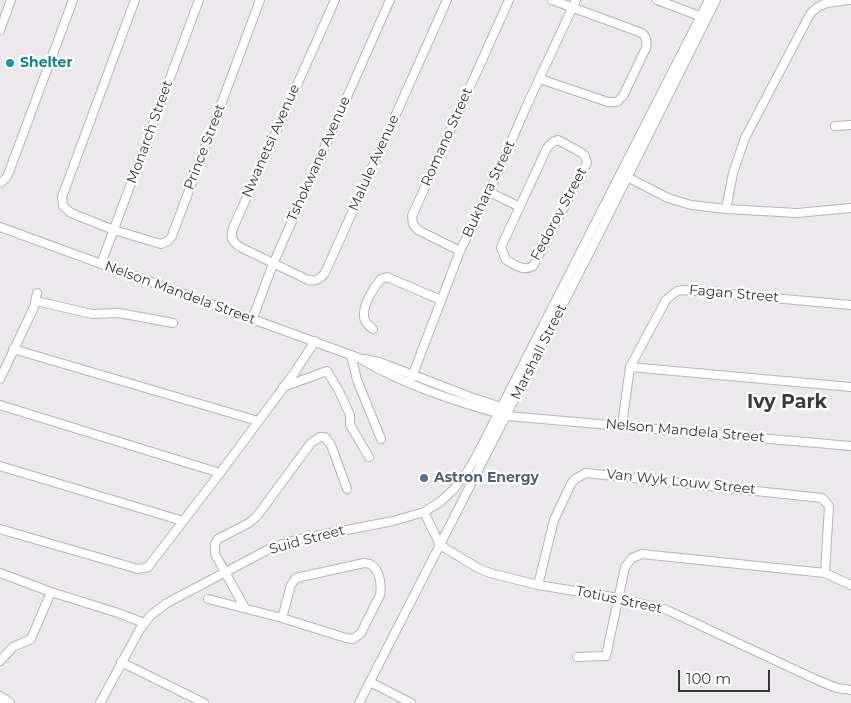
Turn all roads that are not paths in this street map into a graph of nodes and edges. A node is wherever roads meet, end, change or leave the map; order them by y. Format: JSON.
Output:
{"nodes":[{"id":1,"x":11,"y":0,"type":"edge"},
{"id":2,"x":73,"y":0,"type":"edge"},
{"id":3,"x":135,"y":0,"type":"edge"},
{"id":4,"x":199,"y":0,"type":"edge"},
{"id":5,"x":260,"y":0,"type":"edge"},
{"id":6,"x":335,"y":0,"type":"edge"},
{"id":7,"x":390,"y":0,"type":"edge"},
{"id":8,"x":447,"y":0,"type":"edge"},
{"id":9,"x":508,"y":0,"type":"edge"},
{"id":10,"x":552,"y":0,"type":"edge"},
{"id":11,"x":657,"y":0,"type":"edge"},
{"id":12,"x":709,"y":0,"type":"edge"},
{"id":13,"x":716,"y":0,"type":"edge"},
{"id":14,"x":850,"y":0,"type":"edge"},
{"id":15,"x":574,"y":4,"type":"edge"},
{"id":16,"x":704,"y":17,"type":"junction"},
{"id":17,"x":0,"y":30,"type":"edge"},
{"id":18,"x":540,"y":79,"type":"junction"},
{"id":19,"x":835,"y":126,"type":"dead end"},
{"id":20,"x":851,"y":126,"type":"edge"},
{"id":21,"x":624,"y":176,"type":"junction"},
{"id":22,"x":0,"y":183,"type":"edge"},
{"id":23,"x":490,"y":192,"type":"junction"},
{"id":24,"x":520,"y":207,"type":"junction"},
{"id":25,"x":851,"y":208,"type":"edge"},
{"id":26,"x":726,"y":209,"type":"junction"},
{"id":27,"x":0,"y":227,"type":"edge"},
{"id":28,"x":114,"y":230,"type":"junction"},
{"id":29,"x":460,"y":250,"type":"junction"},
{"id":30,"x":101,"y":264,"type":"junction"},
{"id":31,"x":272,"y":264,"type":"junction"},
{"id":32,"x":440,"y":300,"type":"junction"},
{"id":33,"x":851,"y":305,"type":"edge"},
{"id":34,"x":252,"y":320,"type":"junction"},
{"id":35,"x":173,"y":323,"type":"dead end"},
{"id":36,"x":373,"y":329,"type":"dead end"},
{"id":37,"x":315,"y":341,"type":"junction"},
{"id":38,"x":13,"y":349,"type":"junction"},
{"id":39,"x":351,"y":355,"type":"junction"},
{"id":40,"x":630,"y":367,"type":"junction"},
{"id":41,"x":411,"y":378,"type":"junction"},
{"id":42,"x":0,"y":379,"type":"edge"},
{"id":43,"x":283,"y":387,"type":"junction"},
{"id":44,"x":851,"y":387,"type":"edge"},
{"id":45,"x":0,"y":405,"type":"edge"},
{"id":46,"x":499,"y":410,"type":"junction"},
{"id":47,"x":508,"y":413,"type":"junction"},
{"id":48,"x":258,"y":421,"type":"junction"},
{"id":49,"x":622,"y":425,"type":"junction"},
{"id":50,"x":381,"y":439,"type":"dead end"},
{"id":51,"x":851,"y":446,"type":"edge"},
{"id":52,"x":369,"y":457,"type":"dead end"},
{"id":53,"x":0,"y":466,"type":"edge"},
{"id":54,"x":220,"y":473,"type":"junction"},
{"id":55,"x":347,"y":489,"type":"dead end"},
{"id":56,"x":424,"y":512,"type":"junction"},
{"id":57,"x":183,"y":521,"type":"junction"},
{"id":58,"x":0,"y":529,"type":"edge"},
{"id":59,"x":440,"y":544,"type":"junction"},
{"id":60,"x":224,"y":572,"type":"junction"},
{"id":61,"x":825,"y":574,"type":"junction"},
{"id":62,"x":1,"y":576,"type":"edge"},
{"id":63,"x":538,"y":585,"type":"junction"},
{"id":64,"x":851,"y":585,"type":"edge"},
{"id":65,"x":51,"y":592,"type":"junction"},
{"id":66,"x":618,"y":598,"type":"junction"},
{"id":67,"x":208,"y":599,"type":"dead end"},
{"id":68,"x":245,"y":608,"type":"junction"},
{"id":69,"x":282,"y":618,"type":"junction"},
{"id":70,"x":144,"y":622,"type":"junction"},
{"id":71,"x":577,"y":657,"type":"dead end"},
{"id":72,"x":0,"y":661,"type":"edge"},
{"id":73,"x":121,"y":662,"type":"junction"},
{"id":74,"x":370,"y":682,"type":"junction"},
{"id":75,"x":851,"y":690,"type":"edge"},
{"id":76,"x":0,"y":697,"type":"edge"},
{"id":77,"x":9,"y":703,"type":"edge"},
{"id":78,"x":100,"y":703,"type":"edge"},
{"id":79,"x":204,"y":703,"type":"edge"},
{"id":80,"x":359,"y":703,"type":"edge"},
{"id":81,"x":411,"y":703,"type":"edge"}],
"edges":[{"from":1,"to":17,"type":"street"},
{"from":2,"to":22,"type":"street"},
{"from":3,"to":28,"type":"street"},
{"from":4,"to":28,"type":"street","name":"Monarch Street"},
{"from":5,"to":28,"type":"street","name":"Prince Street"},
{"from":6,"to":31,"type":"street","name":"Nwanetsi Avenue"},
{"from":7,"to":31,"type":"street","name":"Tshokwane Avenue"},
{"from":8,"to":31,"type":"street","name":"Malule Avenue"},
{"from":9,"to":29,"type":"street","name":"Romano Street"},
{"from":10,"to":15,"type":"street"},
{"from":11,"to":16,"type":"street"},
{"from":12,"to":16,"type":"street","name":"Marshall Street"},
{"from":13,"to":16,"type":"street","name":"Marshall Street"},
{"from":14,"to":26,"type":"street"},
{"from":15,"to":18,"type":"street","name":"Bukhara Street"},
{"from":15,"to":18,"type":"street"},
{"from":16,"to":21,"type":"street","name":"Marshall Street"},
{"from":18,"to":23,"type":"street","name":"Bukhara Street"},
{"from":19,"to":20,"type":"street"},
{"from":21,"to":26,"type":"street"},
{"from":21,"to":46,"type":"street","name":"Marshall Street"},
{"from":21,"to":47,"type":"street","name":"Marshall Street"},
{"from":23,"to":24,"type":"street"},
{"from":23,"to":29,"type":"street","name":"Bukhara Street"},
{"from":24,"to":24,"type":"street","name":"Fedorov Street"},
{"from":25,"to":26,"type":"street"},
{"from":27,"to":30,"type":"street","name":"Nelson Mandela Street"},
{"from":28,"to":30,"type":"street","name":"Monarch Street"},
{"from":29,"to":32,"type":"street","name":"Bukhara Street"},
{"from":30,"to":34,"type":"street","name":"Nelson Mandela Street"},
{"from":31,"to":34,"type":"street","name":"Tshokwane Avenue"},
{"from":32,"to":36,"type":"street"},
{"from":32,"to":41,"type":"street","name":"Bukhara Street"},
{"from":33,"to":40,"type":"street","name":"Fagan Street"},
{"from":34,"to":37,"type":"street","name":"Nelson Mandela Street"},
{"from":35,"to":38,"type":"street"},
{"from":37,"to":39,"type":"street","name":"Nelson Mandela Street"},
{"from":37,"to":43,"type":"street"},
{"from":38,"to":42,"type":"street"},
{"from":38,"to":48,"type":"street"},
{"from":39,"to":41,"type":"street","name":"Nelson Mandela Street"},
{"from":39,"to":50,"type":"street"},
{"from":40,"to":44,"type":"street"},
{"from":40,"to":49,"type":"street","name":"Fagan Street"},
{"from":41,"to":46,"type":"street","name":"Nelson Mandela Street"},
{"from":43,"to":48,"type":"street"},
{"from":43,"to":52,"type":"street"},
{"from":45,"to":54,"type":"street"},
{"from":46,"to":47,"type":"street","name":"Nelson Mandela Street"},
{"from":46,"to":56,"type":"street","name":"Suid Street"},
{"from":47,"to":49,"type":"street","name":"Nelson Mandela Street"},
{"from":47,"to":59,"type":"street","name":"Marshall Street"},
{"from":48,"to":54,"type":"street"},
{"from":49,"to":51,"type":"street","name":"Nelson Mandela Street"},
{"from":53,"to":57,"type":"street"},
{"from":54,"to":57,"type":"street"},
{"from":55,"to":60,"type":"street"},
{"from":56,"to":59,"type":"street"},
{"from":56,"to":60,"type":"street","name":"Suid Street"},
{"from":57,"to":58,"type":"street"},
{"from":59,"to":63,"type":"street","name":"Totius Street"},
{"from":59,"to":74,"type":"street","name":"Marshall Street"},
{"from":60,"to":68,"type":"street"},
{"from":60,"to":70,"type":"street","name":"Suid Street"},
{"from":61,"to":63,"type":"street","name":"Van Wyk Louw Street"},
{"from":61,"to":64,"type":"street"},
{"from":61,"to":66,"type":"street"},
{"from":62,"to":65,"type":"street"},
{"from":63,"to":66,"type":"street","name":"Totius Street"},
{"from":65,"to":70,"type":"street"},
{"from":65,"to":72,"type":"street"},
{"from":66,"to":71,"type":"street"},
{"from":66,"to":75,"type":"street","name":"Totius Street"},
{"from":67,"to":68,"type":"street"},
{"from":68,"to":69,"type":"street"},
{"from":69,"to":69,"type":"street"},
{"from":70,"to":73,"type":"street","name":"Suid Street"},
{"from":73,"to":78,"type":"street","name":"Suid Street"},
{"from":73,"to":79,"type":"street"},
{"from":74,"to":80,"type":"street","name":"Marshall Street"},
{"from":74,"to":81,"type":"street"},
{"from":76,"to":77,"type":"main road"}]}
